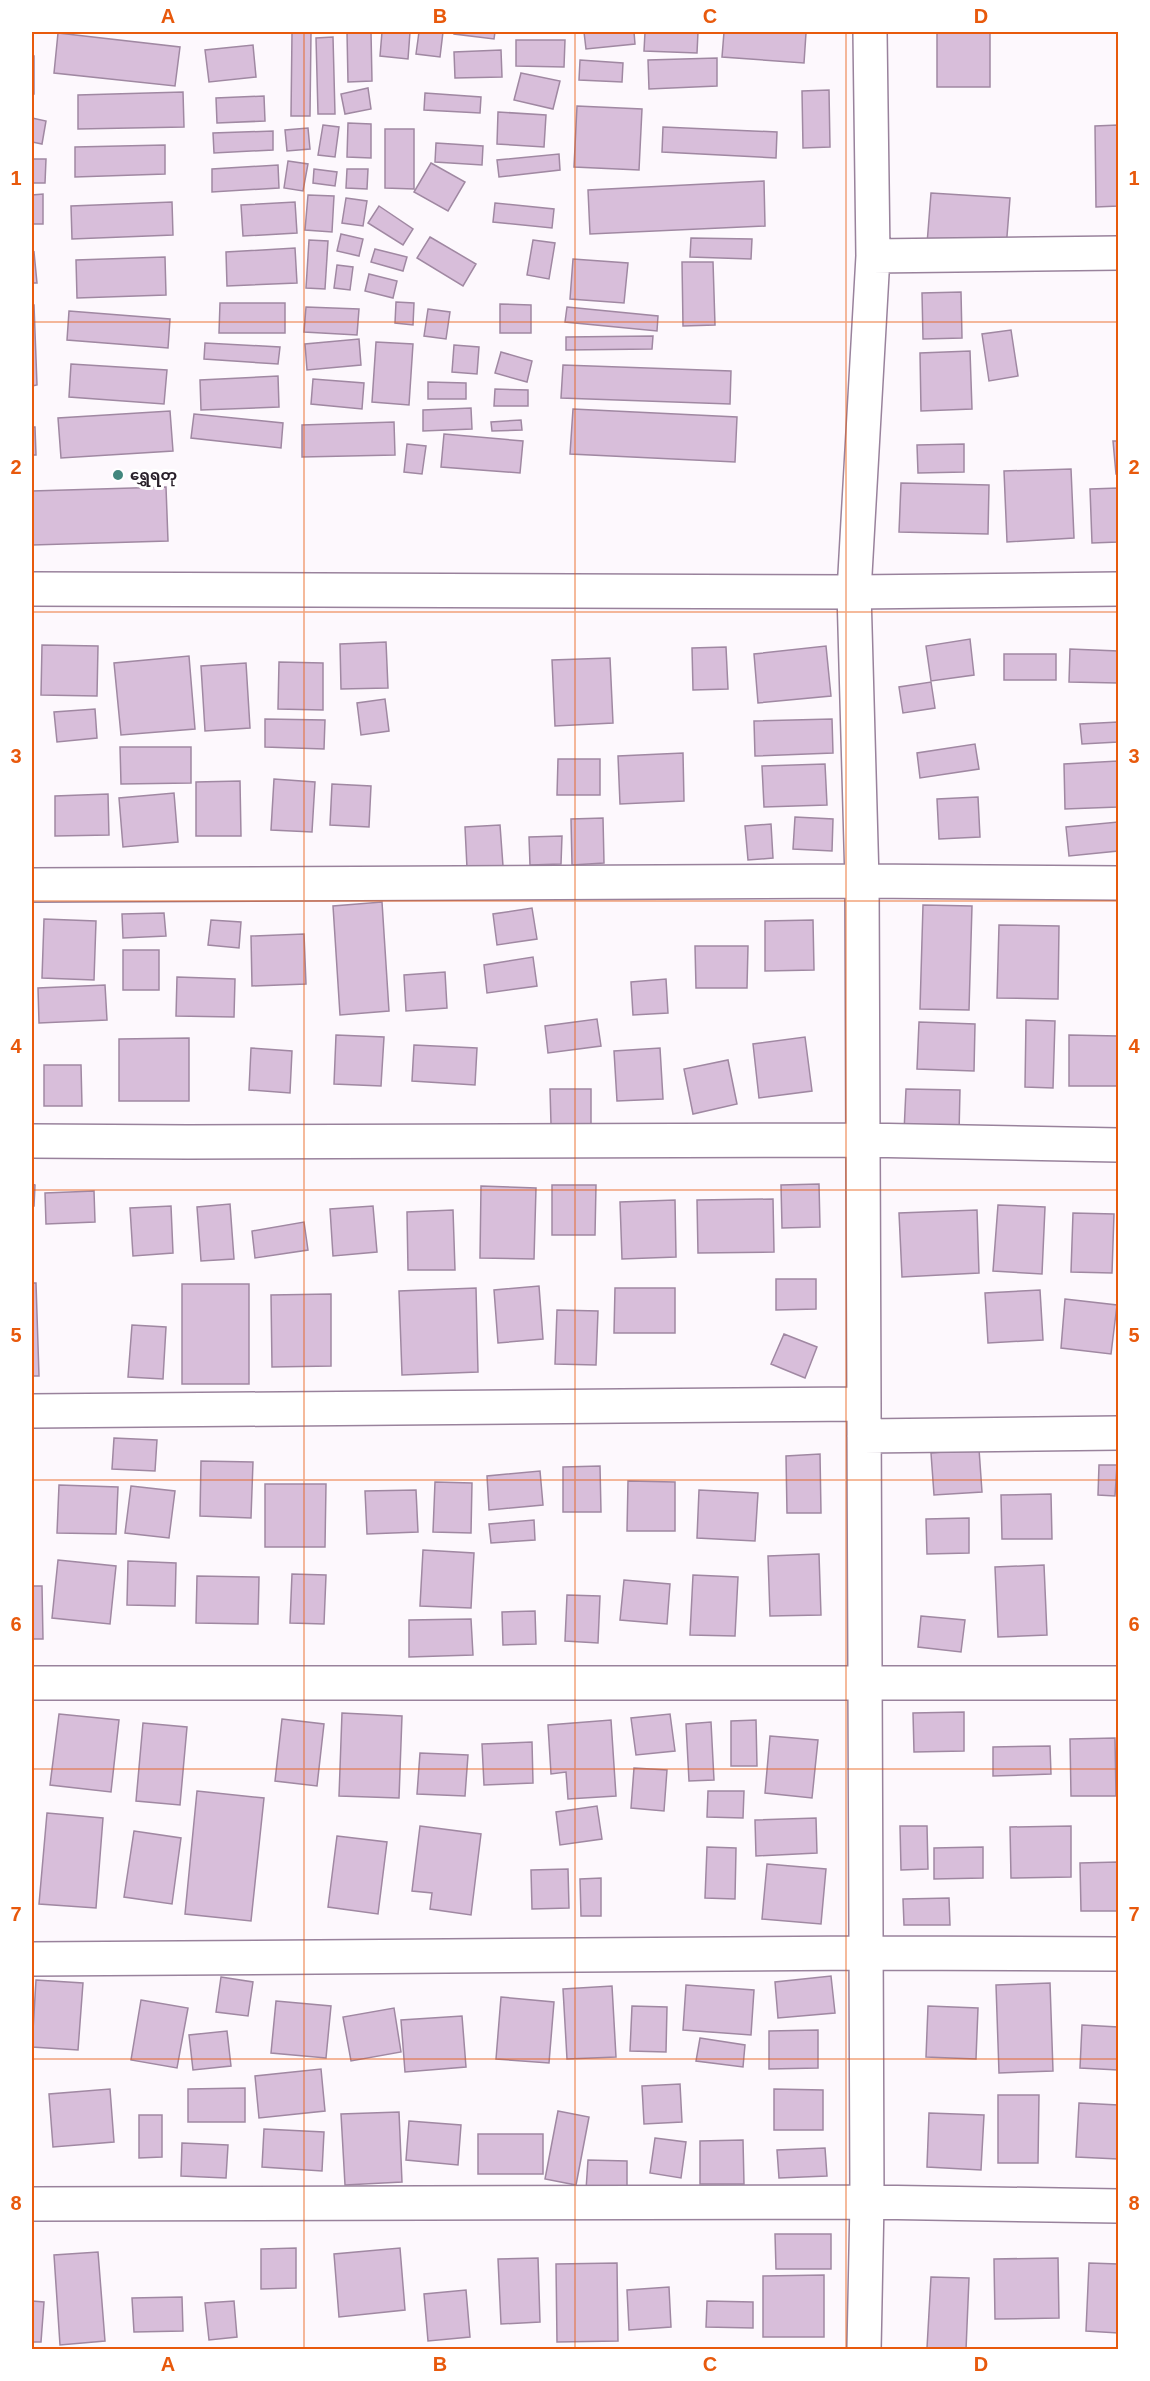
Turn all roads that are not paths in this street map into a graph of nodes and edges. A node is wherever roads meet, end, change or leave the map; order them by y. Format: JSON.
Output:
{"nodes":[{"id":1,"x":870,"y":32,"type":"edge"},
{"id":2,"x":1119,"y":253,"type":"edge"},
{"id":3,"x":873,"y":256,"type":"junction"},
{"id":4,"x":32,"y":589,"type":"edge"},
{"id":5,"x":1119,"y":589,"type":"edge"},
{"id":6,"x":854,"y":592,"type":"junction"},
{"id":7,"x":862,"y":881,"type":"junction"},
{"id":8,"x":1119,"y":882,"type":"edge"},
{"id":9,"x":32,"y":885,"type":"edge"},
{"id":10,"x":862,"y":1140,"type":"junction"},
{"id":11,"x":32,"y":1141,"type":"edge"},
{"id":12,"x":1119,"y":1145,"type":"edge"},
{"id":13,"x":863,"y":1404,"type":"junction"},
{"id":14,"x":32,"y":1411,"type":"edge"},
{"id":15,"x":1119,"y":1433,"type":"edge"},
{"id":16,"x":864,"y":1436,"type":"junction"},
{"id":17,"x":865,"y":1682,"type":"junction"},
{"id":18,"x":32,"y":1683,"type":"edge"},
{"id":19,"x":1119,"y":1683,"type":"edge"},
{"id":20,"x":866,"y":1953,"type":"junction"},
{"id":21,"x":1119,"y":1954,"type":"edge"},
{"id":22,"x":32,"y":1959,"type":"edge"},
{"id":23,"x":867,"y":2202,"type":"junction"},
{"id":24,"x":32,"y":2204,"type":"edge"},
{"id":25,"x":1119,"y":2206,"type":"edge"},
{"id":26,"x":864,"y":2349,"type":"edge"}],
"edges":[{"from":1,"to":3,"type":"street"},
{"from":2,"to":3,"type":"street"},
{"from":3,"to":6,"type":"street"},
{"from":4,"to":6,"type":"street"},
{"from":5,"to":6,"type":"street"},
{"from":6,"to":7,"type":"street"},
{"from":7,"to":8,"type":"street"},
{"from":7,"to":9,"type":"street"},
{"from":7,"to":10,"type":"street"},
{"from":10,"to":11,"type":"street"},
{"from":10,"to":12,"type":"street"},
{"from":10,"to":13,"type":"street"},
{"from":13,"to":14,"type":"street"},
{"from":13,"to":16,"type":"street"},
{"from":15,"to":16,"type":"street"},
{"from":16,"to":17,"type":"street"},
{"from":17,"to":18,"type":"street"},
{"from":17,"to":19,"type":"street"},
{"from":17,"to":20,"type":"street"},
{"from":20,"to":21,"type":"street"},
{"from":20,"to":22,"type":"street"},
{"from":20,"to":23,"type":"street"},
{"from":23,"to":24,"type":"street"},
{"from":23,"to":25,"type":"street"},
{"from":23,"to":26,"type":"street"}]}
